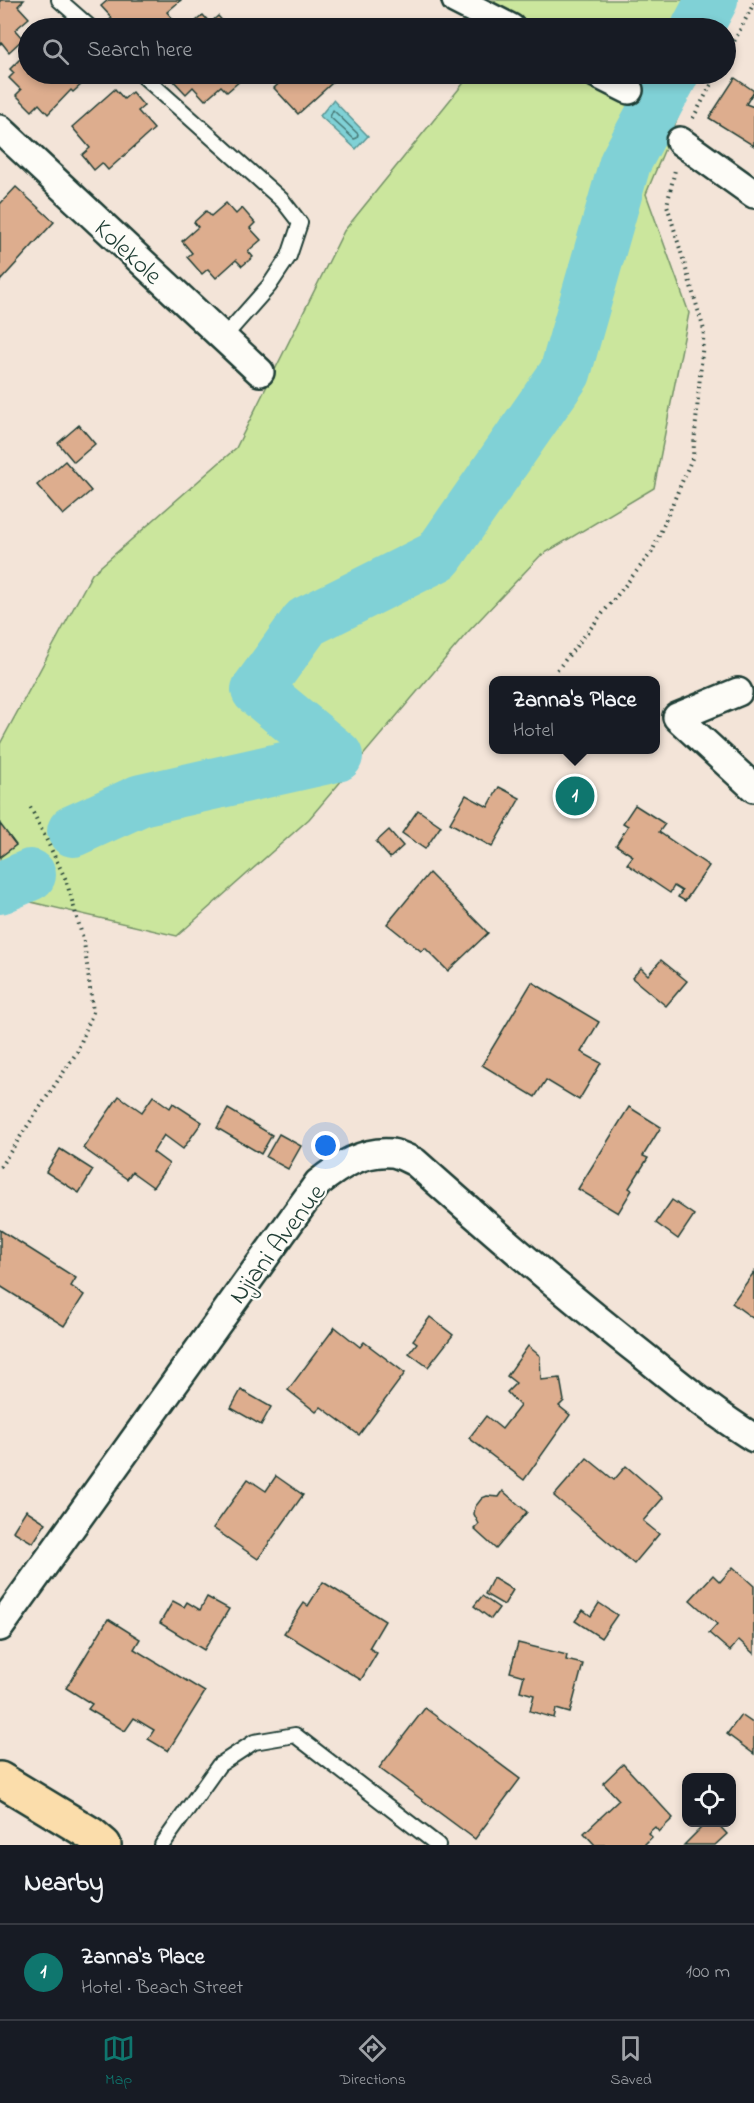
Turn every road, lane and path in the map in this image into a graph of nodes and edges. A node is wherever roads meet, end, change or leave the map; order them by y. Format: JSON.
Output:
{"nodes":[{"id":1,"x":59,"y":0,"type":"edge"},
{"id":2,"x":456,"y":0,"type":"edge"},
{"id":3,"x":754,"y":3,"type":"edge"},
{"id":4,"x":80,"y":18,"type":"edge"},
{"id":5,"x":491,"y":18,"type":"edge"},
{"id":6,"x":736,"y":38,"type":"edge"},
{"id":7,"x":152,"y":84,"type":"edge"},
{"id":8,"x":617,"y":84,"type":"edge"},
{"id":9,"x":711,"y":84,"type":"edge"},
{"id":10,"x":629,"y":90,"type":"dead end"},
{"id":11,"x":0,"y":129,"type":"edge"},
{"id":12,"x":680,"y":141,"type":"junction"},
{"id":13,"x":754,"y":194,"type":"edge"},
{"id":14,"x":223,"y":339,"type":"junction"},
{"id":15,"x":260,"y":372,"type":"dead end"},
{"id":16,"x":557,"y":670,"type":"dead end"},
{"id":17,"x":738,"y":692,"type":"dead end"},
{"id":18,"x":754,"y":788,"type":"edge"},
{"id":19,"x":30,"y":806,"type":"dead end"},
{"id":20,"x":0,"y":1167,"type":"edge"},
{"id":21,"x":754,"y":1438,"type":"edge"},
{"id":22,"x":0,"y":1627,"type":"edge"},
{"id":23,"x":0,"y":1779,"type":"edge"},
{"id":24,"x":104,"y":1845,"type":"edge"},
{"id":25,"x":162,"y":1845,"type":"edge"},
{"id":26,"x":438,"y":1845,"type":"edge"}],
"edges":[{"from":1,"to":4,"type":"lane"},
{"from":2,"to":5,"type":"street"},
{"from":3,"to":6,"type":"path"},
{"from":7,"to":14,"type":"lane"},
{"from":8,"to":10,"type":"street"},
{"from":9,"to":12,"type":"path"},
{"from":11,"to":14,"type":"street","name":"Kolekole"},
{"from":12,"to":13,"type":"street"},
{"from":12,"to":16,"type":"path"},
{"from":14,"to":15,"type":"street","name":"Kolekole"},
{"from":17,"to":18,"type":"street"},
{"from":19,"to":20,"type":"path"},
{"from":21,"to":22,"type":"street","name":"Njiani Avenue"},
{"from":23,"to":24,"type":"main road"},
{"from":25,"to":26,"type":"lane"}]}
